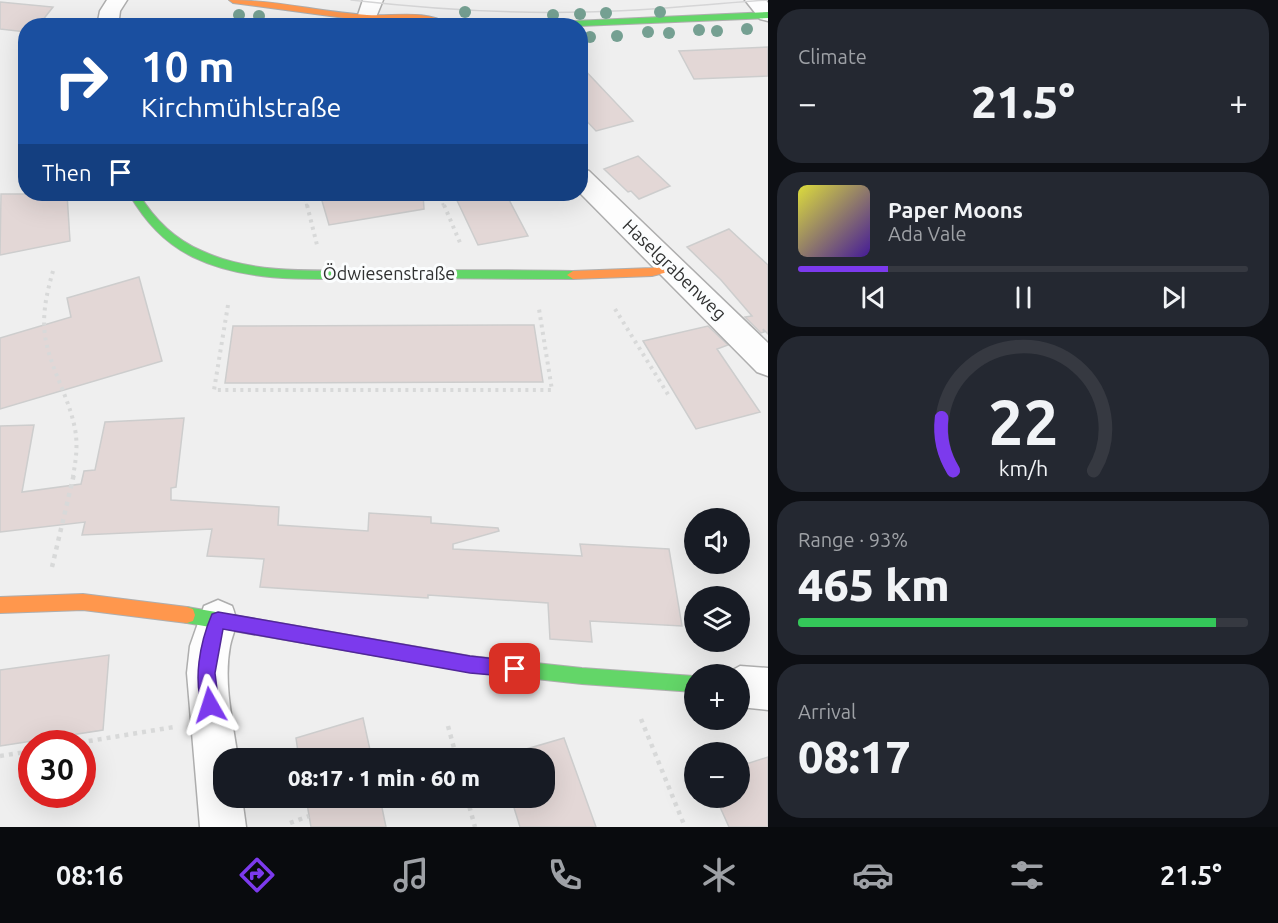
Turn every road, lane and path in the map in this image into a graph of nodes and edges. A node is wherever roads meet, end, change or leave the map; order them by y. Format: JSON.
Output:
{"nodes":[{"id":1,"x":117,"y":0,"type":"edge"},
{"id":2,"x":233,"y":0,"type":"edge"},
{"id":3,"x":755,"y":0,"type":"edge"},
{"id":4,"x":370,"y":9,"type":"edge"},
{"id":5,"x":768,"y":15,"type":"edge"},
{"id":6,"x":109,"y":18,"type":"edge"},
{"id":7,"x":424,"y":18,"type":"edge"},
{"id":8,"x":588,"y":23,"type":"edge"},
{"id":9,"x":588,"y":185,"type":"edge"},
{"id":10,"x":138,"y":201,"type":"edge"},
{"id":11,"x":306,"y":201,"type":"edge"},
{"id":12,"x":442,"y":201,"type":"edge"},
{"id":13,"x":317,"y":246,"type":"dead end"},
{"id":14,"x":461,"y":246,"type":"dead end"},
{"id":15,"x":672,"y":267,"type":"junction"},
{"id":16,"x":53,"y":271,"type":"dead end"},
{"id":17,"x":228,"y":305,"type":"dead end"},
{"id":18,"x":539,"y":309,"type":"dead end"},
{"id":19,"x":615,"y":309,"type":"dead end"},
{"id":20,"x":768,"y":363,"type":"edge"},
{"id":21,"x":669,"y":396,"type":"dead end"},
{"id":22,"x":50,"y":577,"type":"dead end"},
{"id":23,"x":0,"y":606,"type":"edge"},
{"id":24,"x":218,"y":620,"type":"junction"},
{"id":25,"x":684,"y":683,"type":"edge"},
{"id":26,"x":750,"y":688,"type":"edge"},
{"id":27,"x":768,"y":689,"type":"edge"},
{"id":28,"x":637,"y":710,"type":"dead end"},
{"id":29,"x":448,"y":726,"type":"dead end"},
{"id":30,"x":148,"y":731,"type":"dead end"},
{"id":31,"x":96,"y":740,"type":"edge"},
{"id":32,"x":454,"y":748,"type":"edge"},
{"id":33,"x":18,"y":753,"type":"edge"},
{"id":34,"x":0,"y":756,"type":"edge"},
{"id":35,"x":470,"y":808,"type":"edge"},
{"id":36,"x":309,"y":816,"type":"dead end"},
{"id":37,"x":290,"y":823,"type":"dead end"},
{"id":38,"x":223,"y":827,"type":"edge"},
{"id":39,"x":475,"y":827,"type":"edge"},
{"id":40,"x":684,"y":827,"type":"edge"}],
"edges":[{"from":1,"to":6,"type":"street"},
{"from":2,"to":4,"type":"street"},
{"from":3,"to":5,"type":"street"},
{"from":4,"to":7,"type":"street"},
{"from":5,"to":8,"type":"street"},
{"from":9,"to":15,"type":"street","name":"Haselgrabenweg"},
{"from":10,"to":15,"type":"street","name":"Ödwiesenstraße"},
{"from":11,"to":13,"type":"path"},
{"from":12,"to":14,"type":"path"},
{"from":15,"to":20,"type":"street","name":"Haselgrabenweg"},
{"from":16,"to":22,"type":"path"},
{"from":17,"to":18,"type":"path"},
{"from":19,"to":21,"type":"path"},
{"from":23,"to":24,"type":"street"},
{"from":24,"to":25,"type":"street"},
{"from":24,"to":38,"type":"street"},
{"from":26,"to":27,"type":"street"},
{"from":28,"to":40,"type":"path"},
{"from":29,"to":32,"type":"path"},
{"from":30,"to":31,"type":"path"},
{"from":33,"to":34,"type":"path"},
{"from":35,"to":39,"type":"path"},
{"from":36,"to":37,"type":"path"}]}
